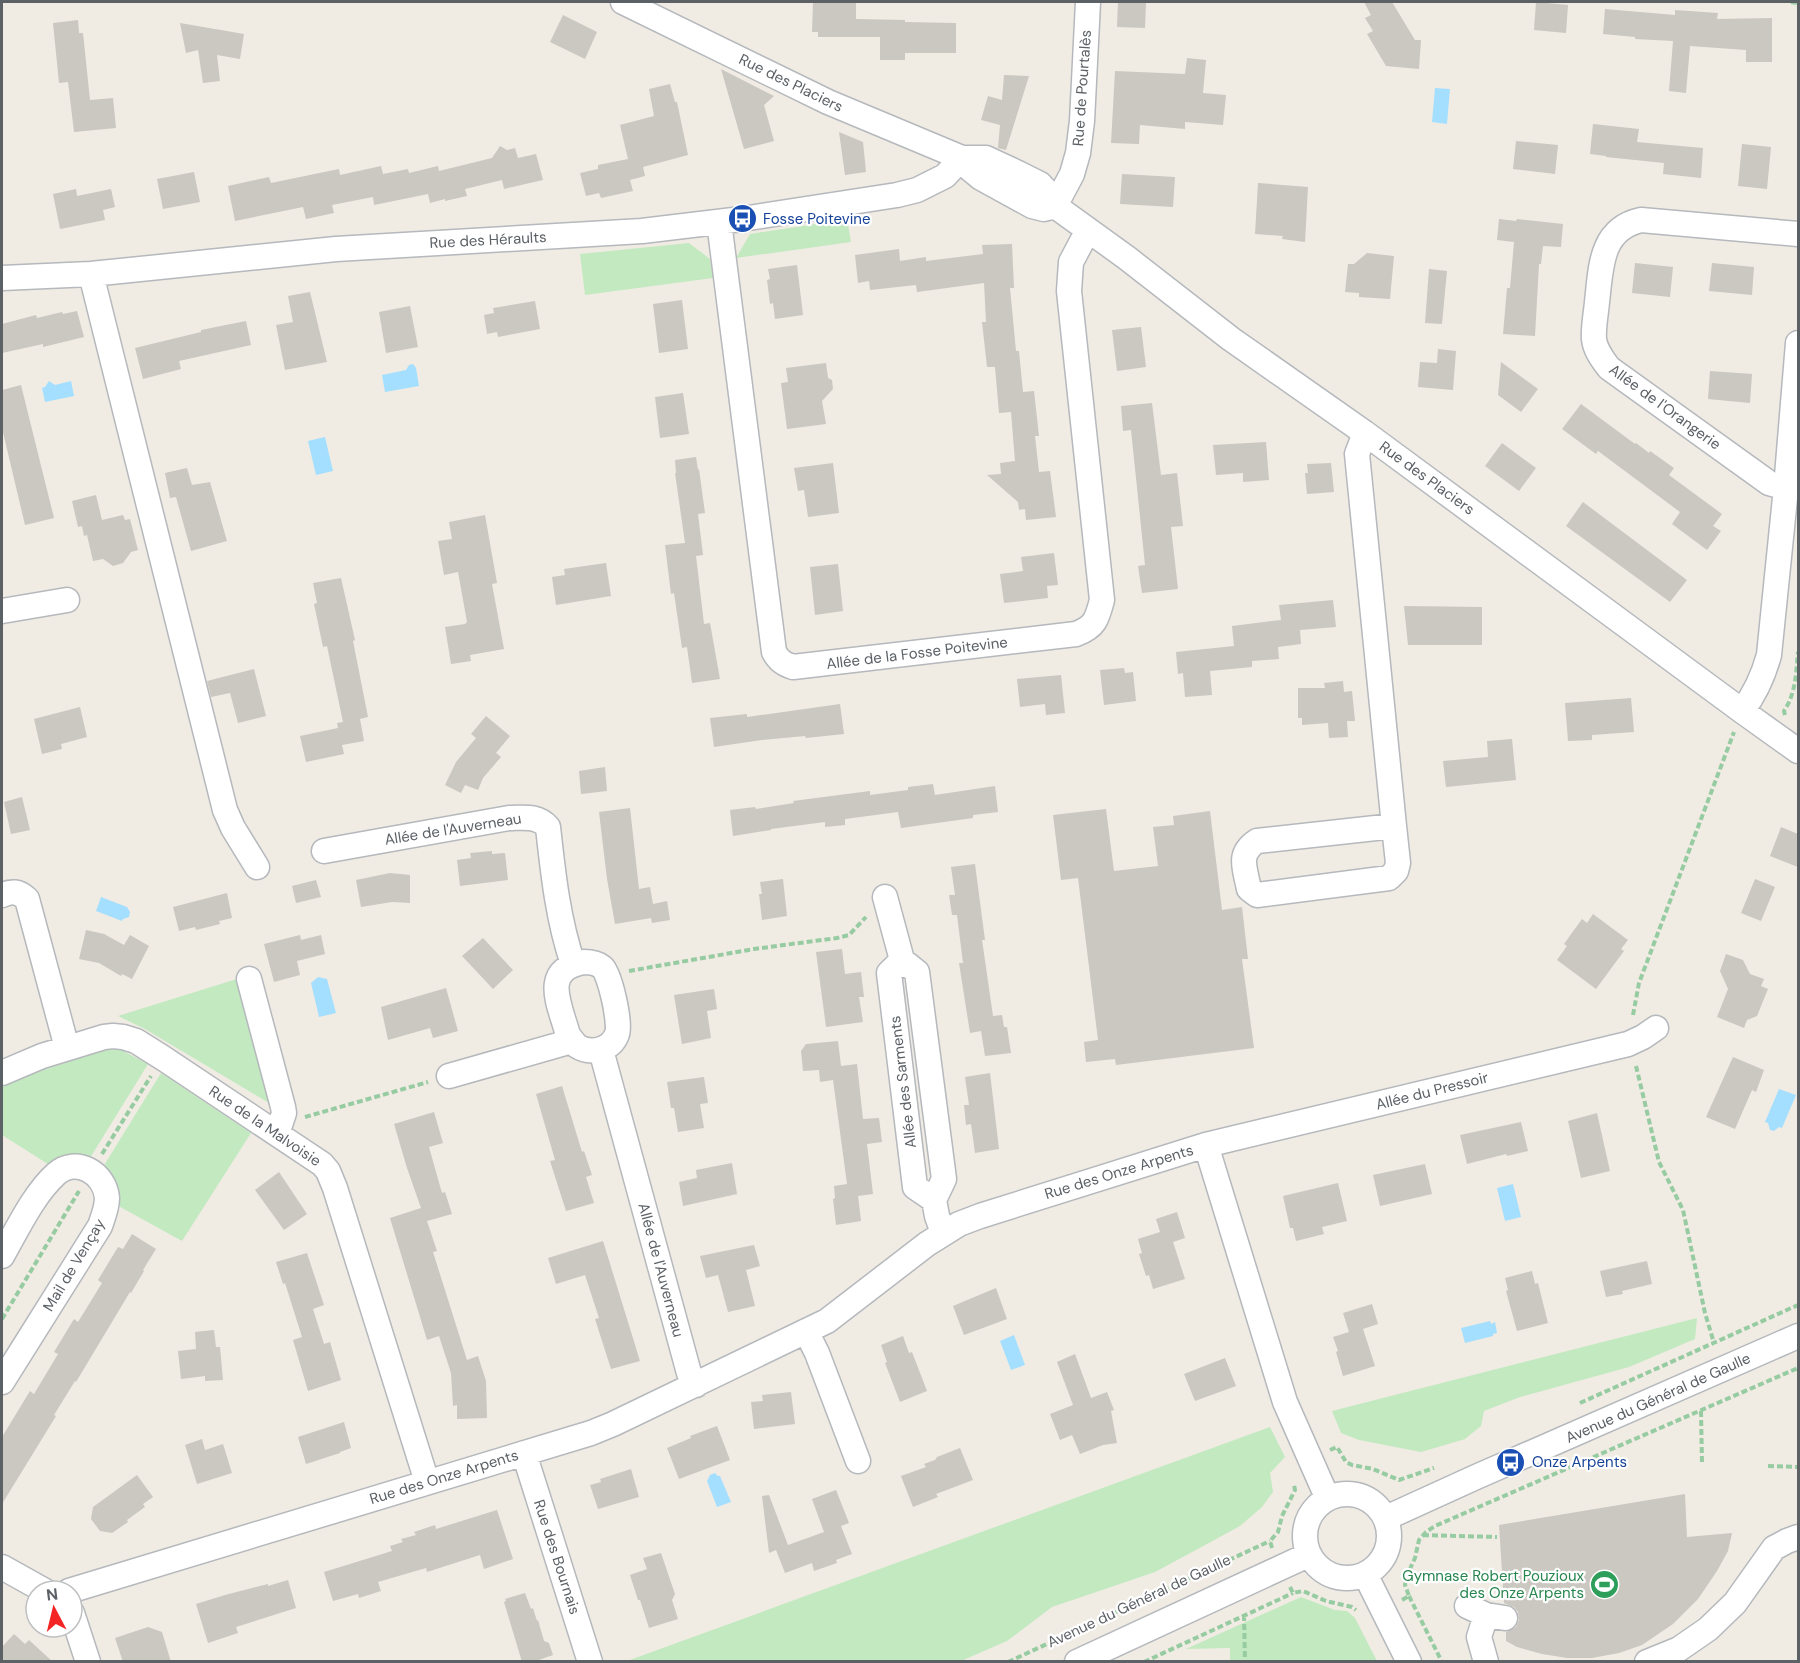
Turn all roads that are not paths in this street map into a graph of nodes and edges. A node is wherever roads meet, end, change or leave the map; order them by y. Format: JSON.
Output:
{"nodes":[{"id":1,"x":623,"y":2,"type":"edge"},
{"id":2,"x":1088,"y":2,"type":"edge"},
{"id":3,"x":962,"y":158,"type":"junction"},
{"id":4,"x":1056,"y":206,"type":"junction"},
{"id":5,"x":719,"y":222,"type":"junction"},
{"id":6,"x":1088,"y":230,"type":"junction"},
{"id":7,"x":1798,"y":234,"type":"edge"},
{"id":8,"x":91,"y":274,"type":"junction"},
{"id":9,"x":2,"y":278,"type":"edge"},
{"id":10,"x":1798,"y":343,"type":"edge"},
{"id":11,"x":1365,"y":433,"type":"junction"},
{"id":12,"x":1786,"y":488,"type":"junction"},
{"id":13,"x":67,"y":600,"type":"dead end"},
{"id":14,"x":2,"y":611,"type":"edge"},
{"id":15,"x":1742,"y":711,"type":"junction"},
{"id":16,"x":1792,"y":746,"type":"edge"},
{"id":17,"x":1394,"y":826,"type":"junction"},
{"id":18,"x":324,"y":850,"type":"dead end"},
{"id":19,"x":257,"y":867,"type":"dead end"},
{"id":20,"x":2,"y":895,"type":"edge"},
{"id":21,"x":885,"y":897,"type":"road end"},
{"id":22,"x":573,"y":964,"type":"junction"},
{"id":23,"x":249,"y":979,"type":"dead end"},
{"id":24,"x":1656,"y":1028,"type":"dead end"},
{"id":25,"x":572,"y":1041,"type":"junction"},
{"id":26,"x":67,"y":1048,"type":"junction"},
{"id":27,"x":601,"y":1050,"type":"junction"},
{"id":28,"x":2,"y":1072,"type":"edge"},
{"id":29,"x":449,"y":1076,"type":"road end"},
{"id":30,"x":277,"y":1134,"type":"junction"},
{"id":31,"x":1206,"y":1145,"type":"junction"},
{"id":32,"x":943,"y":1233,"type":"junction"},
{"id":33,"x":2,"y":1257,"type":"edge"},
{"id":34,"x":806,"y":1331,"type":"junction"},
{"id":35,"x":1798,"y":1336,"type":"edge"},
{"id":36,"x":2,"y":1382,"type":"edge"},
{"id":37,"x":696,"y":1385,"type":"junction"},
{"id":38,"x":524,"y":1453,"type":"junction"},
{"id":39,"x":858,"y":1461,"type":"dead end"},
{"id":40,"x":427,"y":1482,"type":"junction"},
{"id":41,"x":1328,"y":1497,"type":"junction"},
{"id":42,"x":1386,"y":1518,"type":"junction"},
{"id":43,"x":1798,"y":1537,"type":"edge"},
{"id":44,"x":1308,"y":1555,"type":"junction"},
{"id":45,"x":2,"y":1567,"type":"edge"},
{"id":46,"x":1365,"y":1574,"type":"junction"},
{"id":47,"x":24,"y":1579,"type":"edge"},
{"id":48,"x":84,"y":1586,"type":"edge"},
{"id":49,"x":1486,"y":1613,"type":"dead end"},
{"id":50,"x":80,"y":1639,"type":"edge"},
{"id":51,"x":88,"y":1662,"type":"edge"},
{"id":52,"x":590,"y":1662,"type":"edge"},
{"id":53,"x":1077,"y":1662,"type":"edge"},
{"id":54,"x":1409,"y":1662,"type":"edge"},
{"id":55,"x":1486,"y":1662,"type":"edge"},
{"id":56,"x":1647,"y":1662,"type":"edge"}],
"edges":[{"from":1,"to":3,"type":"street","name":"Rue des Placiers"},
{"from":2,"to":4,"type":"street","name":"Rue de Pourtalès"},
{"from":3,"to":4,"type":"street","name":"Rue des Placiers"},
{"from":3,"to":5,"type":"street","name":"Rue des Héraults"},
{"from":4,"to":6,"type":"street","name":"Rue des Placiers"},
{"from":5,"to":6,"type":"street","name":"Allée de la Fosse Poitevine"},
{"from":5,"to":8,"type":"street","name":"Rue des Héraults"},
{"from":6,"to":11,"type":"street","name":"Rue des Placiers"},
{"from":7,"to":12,"type":"street","name":"Allée de l'Orangerie"},
{"from":8,"to":9,"type":"street","name":"Rue des Héraults"},
{"from":8,"to":19,"type":"street"},
{"from":10,"to":12,"type":"street"},
{"from":11,"to":15,"type":"street","name":"Rue des Placiers"},
{"from":11,"to":17,"type":"street"},
{"from":12,"to":15,"type":"street"},
{"from":13,"to":14,"type":"street"},
{"from":15,"to":16,"type":"street","name":"Rue des Placiers"},
{"from":17,"to":17,"type":"street"},
{"from":18,"to":22,"type":"street","name":"Allée de l'Auverneau"},
{"from":20,"to":26,"type":"street"},
{"from":21,"to":32,"type":"street","name":"Allée des Sarments"},
{"from":22,"to":25,"type":"street"},
{"from":22,"to":27,"type":"street"},
{"from":23,"to":30,"type":"street"},
{"from":24,"to":31,"type":"street","name":"Allée du Pressoir"},
{"from":25,"to":27,"type":"street"},
{"from":25,"to":29,"type":"street"},
{"from":26,"to":28,"type":"street","name":"Rue de la Malvoisie"},
{"from":26,"to":30,"type":"street","name":"Rue de la Malvoisie"},
{"from":27,"to":37,"type":"street","name":"Allée de l'Auverneau"},
{"from":30,"to":40,"type":"street","name":"Rue de la Malvoisie"},
{"from":31,"to":32,"type":"street","name":"Rue des Onze Arpents"},
{"from":31,"to":41,"type":"street","name":"Rue des Onze Arpents"},
{"from":32,"to":34,"type":"street","name":"Rue des Onze Arpents"},
{"from":33,"to":36,"type":"street","name":"Mail de Vençay"},
{"from":34,"to":37,"type":"street","name":"Rue des Onze Arpents"},
{"from":34,"to":39,"type":"street"},
{"from":35,"to":42,"type":"street","name":"Avenue du Général de Gaulle"},
{"from":37,"to":38,"type":"street","name":"Rue des Onze Arpents"},
{"from":38,"to":40,"type":"street","name":"Rue des Onze Arpents"},
{"from":38,"to":52,"type":"street","name":"Rue des Bournais"},
{"from":40,"to":48,"type":"street","name":"Rue des Onze Arpents"},
{"from":41,"to":42,"type":"street"},
{"from":41,"to":44,"type":"street"},
{"from":42,"to":46,"type":"street"},
{"from":43,"to":56,"type":"street"},
{"from":44,"to":46,"type":"street"},
{"from":44,"to":53,"type":"street","name":"Avenue du Général de Gaulle"},
{"from":45,"to":47,"type":"street"},
{"from":46,"to":54,"type":"street"},
{"from":49,"to":55,"type":"street"},
{"from":50,"to":51,"type":"street"}]}
